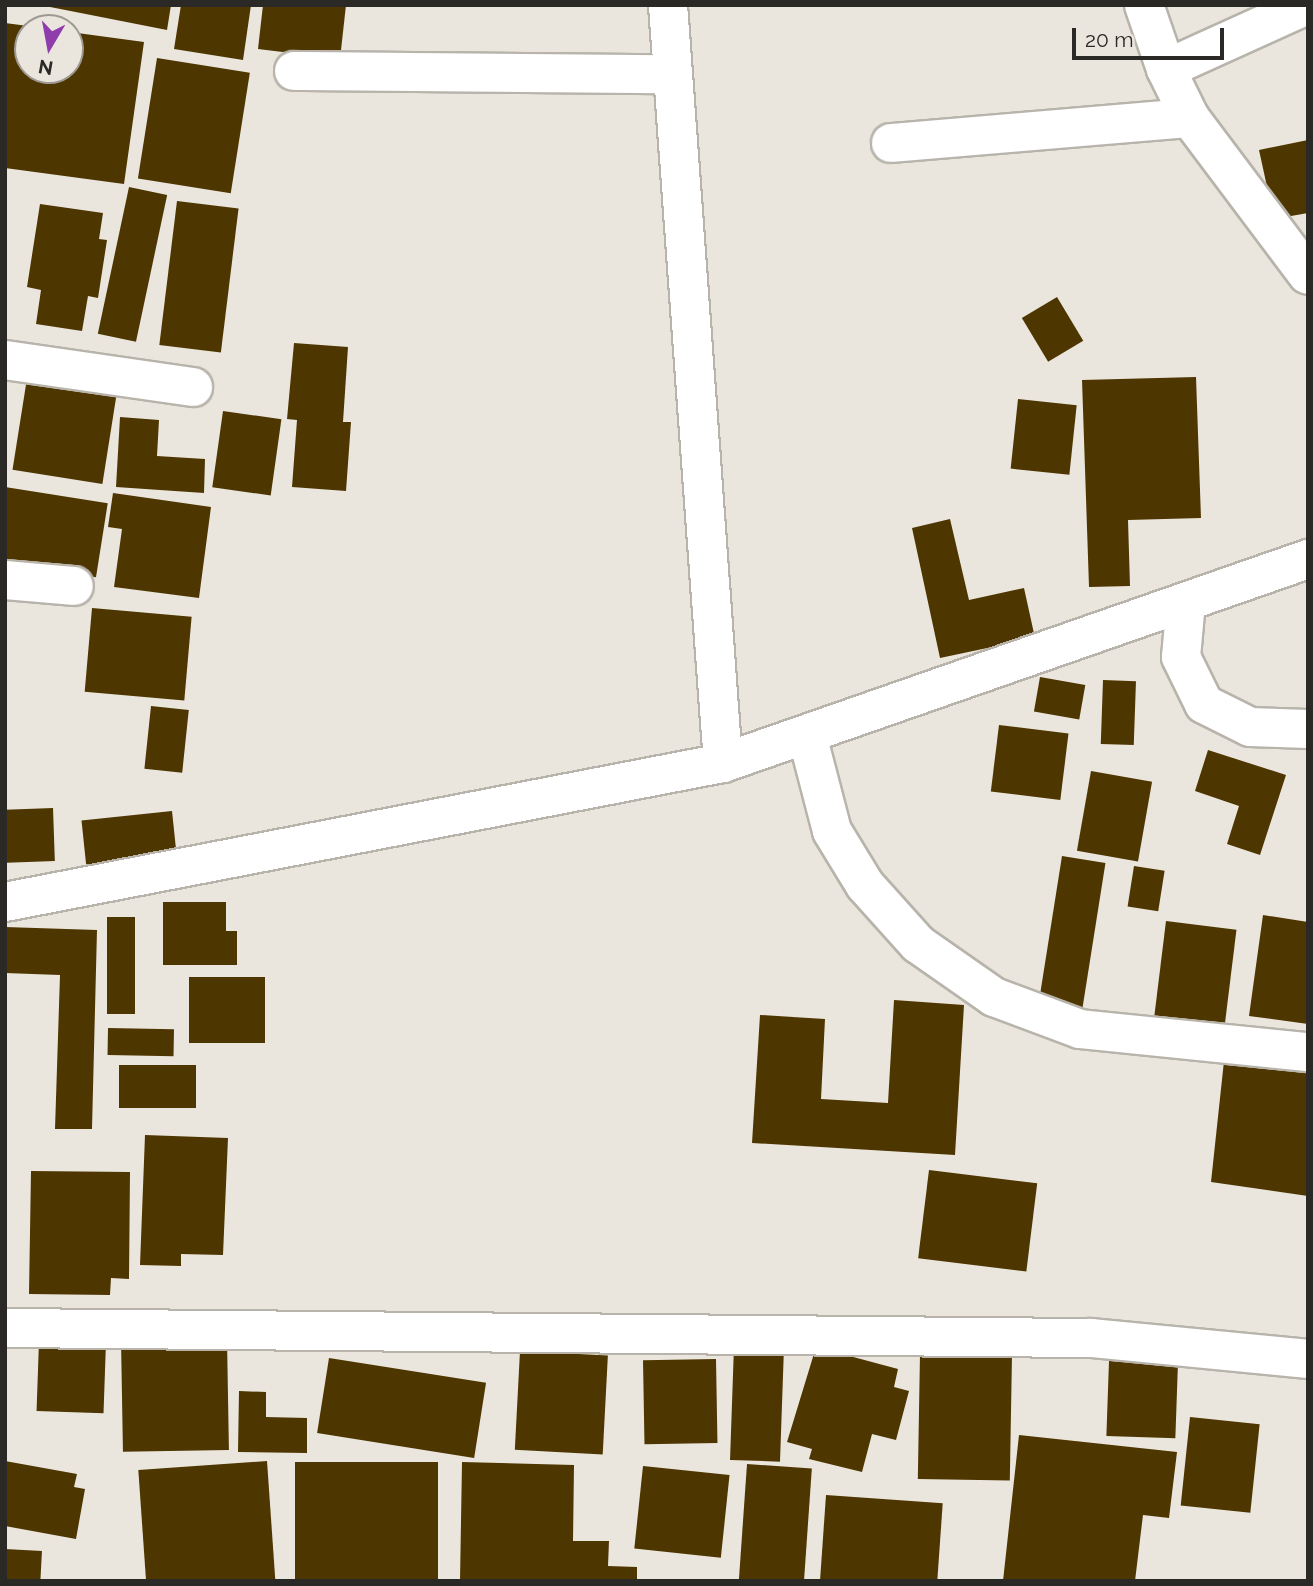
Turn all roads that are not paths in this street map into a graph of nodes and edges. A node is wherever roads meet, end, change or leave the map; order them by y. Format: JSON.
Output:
{"nodes":[{"id":1,"x":668,"y":5,"type":"edge"},
{"id":2,"x":1144,"y":5,"type":"edge"},
{"id":3,"x":1307,"y":5,"type":"edge"},
{"id":4,"x":1166,"y":69,"type":"junction"},
{"id":5,"x":294,"y":71,"type":"dead end"},
{"id":6,"x":673,"y":74,"type":"junction"},
{"id":7,"x":1190,"y":118,"type":"junction"},
{"id":8,"x":891,"y":143,"type":"dead end"},
{"id":9,"x":1308,"y":275,"type":"edge"},
{"id":10,"x":5,"y":359,"type":"edge"},
{"id":11,"x":193,"y":387,"type":"dead end"},
{"id":12,"x":1308,"y":559,"type":"edge"},
{"id":13,"x":5,"y":580,"type":"edge"},
{"id":14,"x":74,"y":586,"type":"dead end"},
{"id":15,"x":1186,"y":602,"type":"junction"},
{"id":16,"x":1308,"y":729,"type":"edge"},
{"id":17,"x":807,"y":735,"type":"junction"},
{"id":18,"x":723,"y":764,"type":"junction"},
{"id":19,"x":5,"y":902,"type":"edge"},
{"id":20,"x":1308,"y":1052,"type":"edge"},
{"id":21,"x":5,"y":1328,"type":"edge"},
{"id":22,"x":1308,"y":1359,"type":"edge"}],
"edges":[{"from":1,"to":6,"type":"street"},
{"from":2,"to":4,"type":"street"},
{"from":3,"to":4,"type":"street"},
{"from":4,"to":7,"type":"street"},
{"from":5,"to":6,"type":"street"},
{"from":6,"to":18,"type":"street"},
{"from":7,"to":8,"type":"street"},
{"from":7,"to":9,"type":"street"},
{"from":10,"to":11,"type":"street"},
{"from":12,"to":15,"type":"street"},
{"from":13,"to":14,"type":"street"},
{"from":15,"to":16,"type":"street"},
{"from":15,"to":17,"type":"street"},
{"from":17,"to":18,"type":"street"},
{"from":17,"to":20,"type":"street"},
{"from":18,"to":19,"type":"street"},
{"from":21,"to":22,"type":"street"}]}
